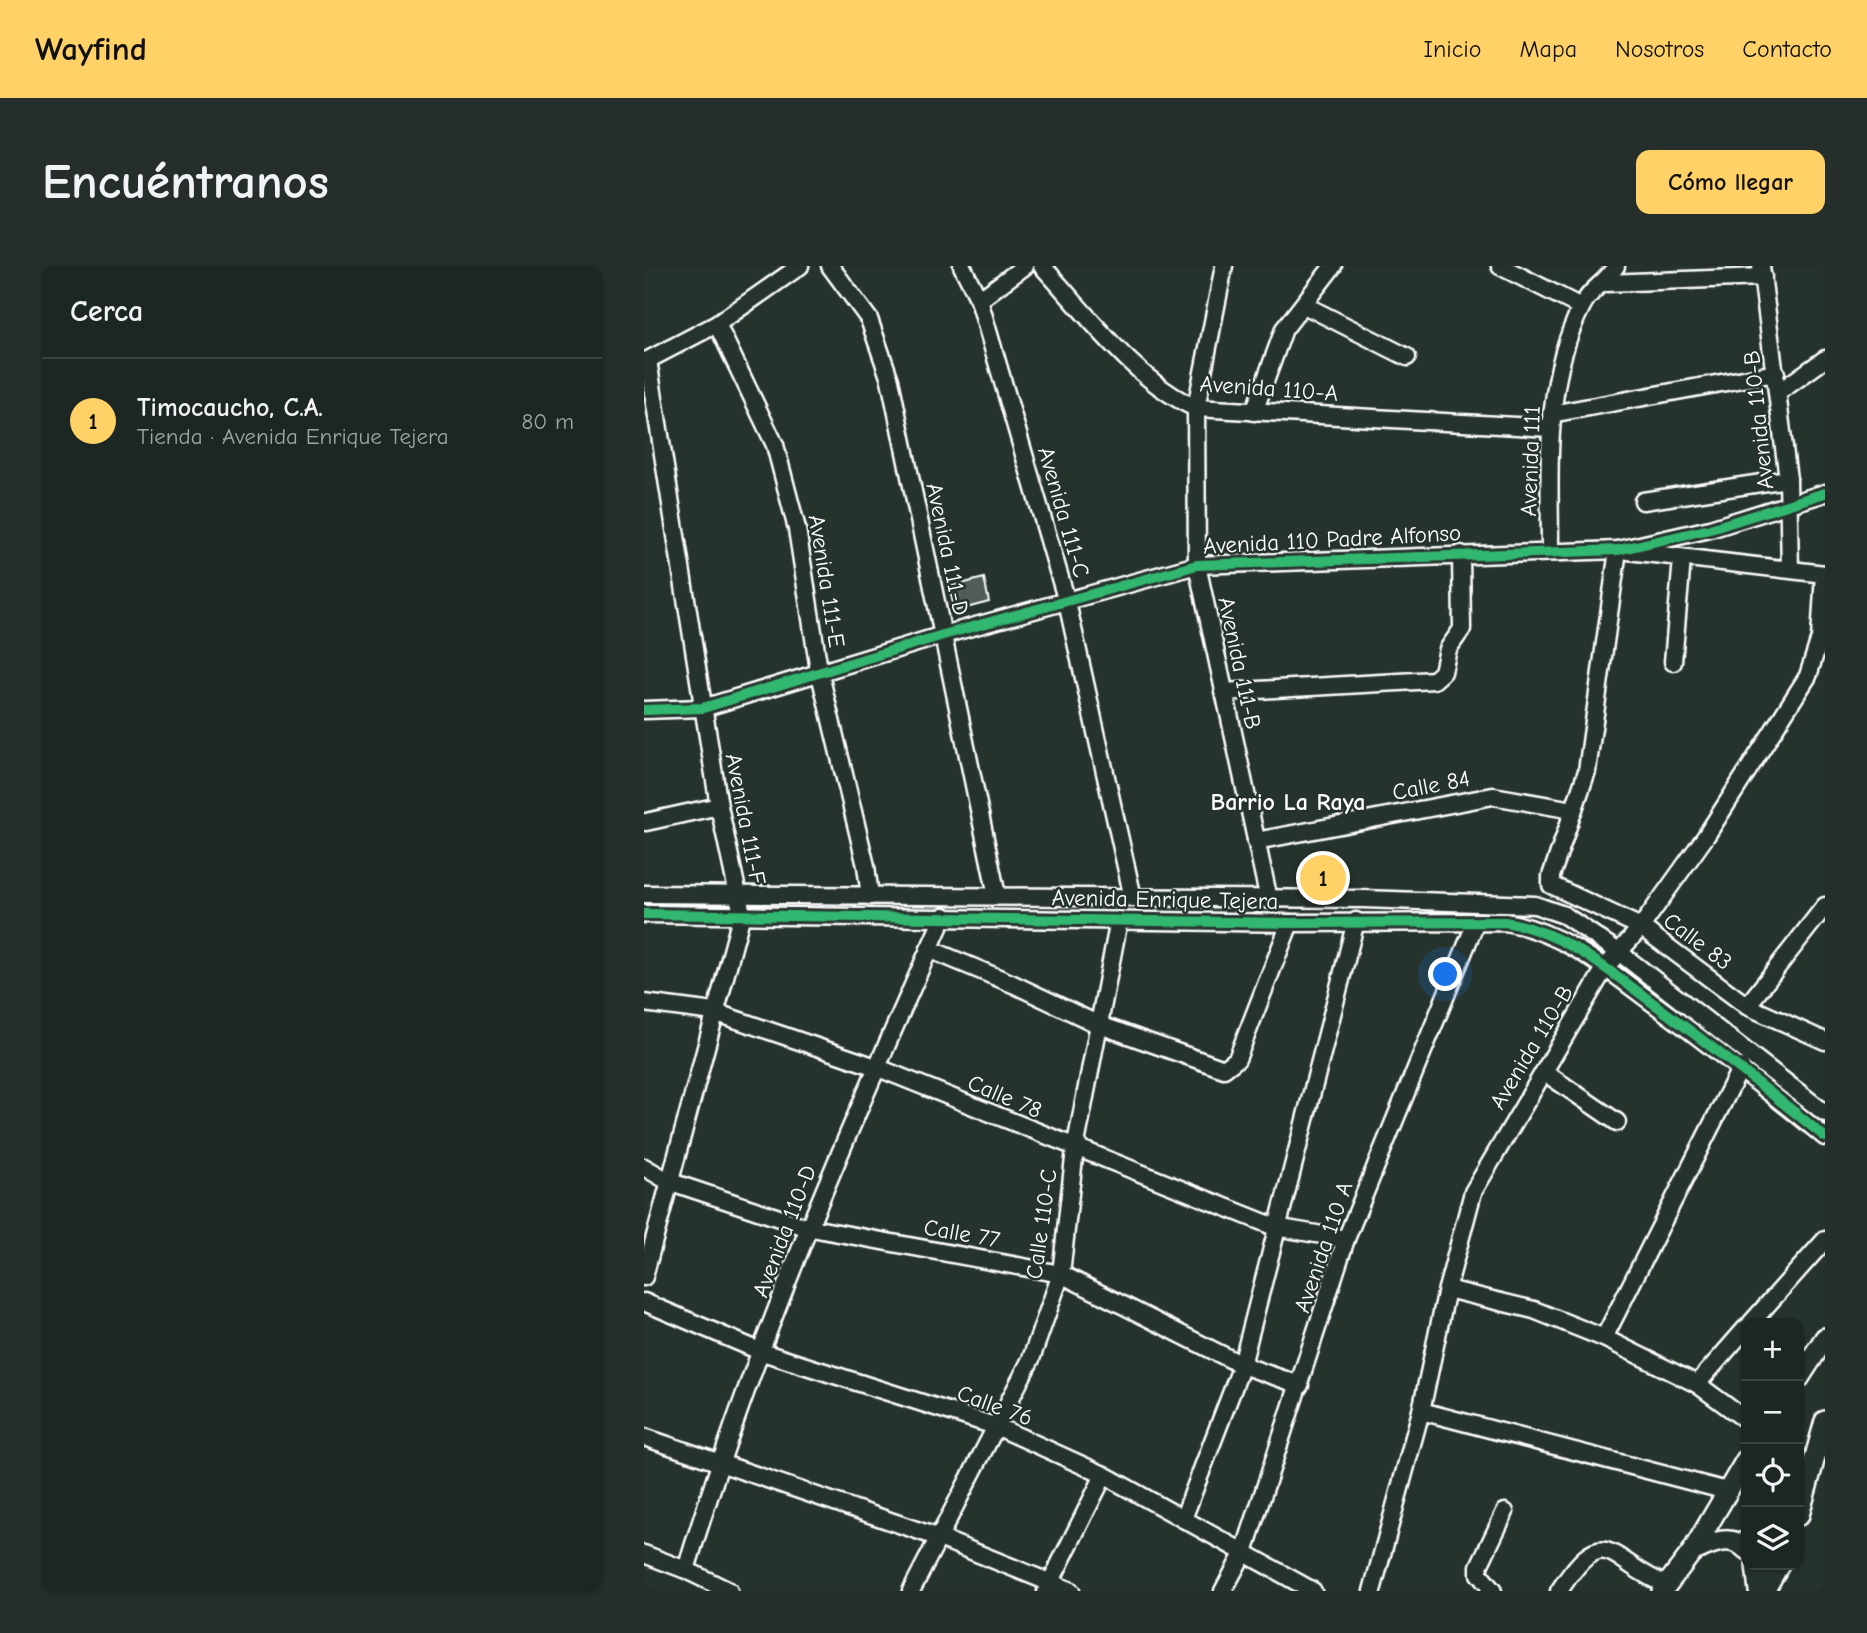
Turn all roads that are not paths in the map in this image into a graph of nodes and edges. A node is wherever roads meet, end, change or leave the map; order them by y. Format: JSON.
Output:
{"nodes":[{"id":1,"x":830,"y":266,"type":"edge"},
{"id":2,"x":962,"y":266,"type":"edge"},
{"id":3,"x":1025,"y":266,"type":"edge"},
{"id":4,"x":1042,"y":266,"type":"edge"},
{"id":5,"x":1224,"y":266,"type":"edge"},
{"id":6,"x":1333,"y":266,"type":"edge"},
{"id":7,"x":1500,"y":266,"type":"edge"},
{"id":8,"x":1616,"y":266,"type":"edge"},
{"id":9,"x":792,"y":268,"type":"edge"},
{"id":10,"x":1762,"y":271,"type":"edge"},
{"id":11,"x":1606,"y":283,"type":"junction"},
{"id":12,"x":979,"y":300,"type":"junction"},
{"id":13,"x":1304,"y":305,"type":"junction"},
{"id":14,"x":1581,"y":307,"type":"junction"},
{"id":15,"x":717,"y":324,"type":"junction"},
{"id":16,"x":1407,"y":357,"type":"dead end"},
{"id":17,"x":1825,"y":359,"type":"edge"},
{"id":18,"x":646,"y":361,"type":"edge"},
{"id":19,"x":1776,"y":373,"type":"junction"},
{"id":20,"x":1779,"y":392,"type":"junction"},
{"id":21,"x":1196,"y":408,"type":"junction"},
{"id":22,"x":1254,"y":412,"type":"junction"},
{"id":23,"x":1550,"y":421,"type":"junction"},
{"id":24,"x":1788,"y":479,"type":"junction"},
{"id":25,"x":1825,"y":493,"type":"edge"},
{"id":26,"x":1643,"y":501,"type":"dead end"},
{"id":27,"x":1790,"y":505,"type":"junction"},
{"id":28,"x":1710,"y":529,"type":"junction"},
{"id":29,"x":1618,"y":550,"type":"junction"},
{"id":30,"x":1550,"y":551,"type":"junction"},
{"id":31,"x":1461,"y":554,"type":"junction"},
{"id":32,"x":1682,"y":559,"type":"junction"},
{"id":33,"x":1711,"y":560,"type":"junction"},
{"id":34,"x":1197,"y":565,"type":"junction"},
{"id":35,"x":1790,"y":569,"type":"junction"},
{"id":36,"x":1825,"y":574,"type":"edge"},
{"id":37,"x":1067,"y":602,"type":"junction"},
{"id":38,"x":943,"y":635,"type":"junction"},
{"id":39,"x":1673,"y":662,"type":"dead end"},
{"id":40,"x":818,"y":670,"type":"junction"},
{"id":41,"x":1223,"y":692,"type":"junction"},
{"id":42,"x":703,"y":708,"type":"junction"},
{"id":43,"x":644,"y":710,"type":"edge"},
{"id":44,"x":719,"y":806,"type":"junction"},
{"id":45,"x":1573,"y":810,"type":"junction"},
{"id":46,"x":646,"y":822,"type":"dead end"},
{"id":47,"x":1256,"y":841,"type":"junction"},
{"id":48,"x":644,"y":894,"type":"edge"},
{"id":49,"x":736,"y":895,"type":"junction"},
{"id":50,"x":870,"y":896,"type":"junction"},
{"id":51,"x":997,"y":896,"type":"junction"},
{"id":52,"x":1133,"y":898,"type":"junction"},
{"id":53,"x":1269,"y":900,"type":"junction"},
{"id":54,"x":1825,"y":906,"type":"edge"},
{"id":55,"x":644,"y":914,"type":"edge"},
{"id":56,"x":742,"y":914,"type":"junction"},
{"id":57,"x":944,"y":916,"type":"junction"},
{"id":58,"x":1119,"y":920,"type":"junction"},
{"id":59,"x":1356,"y":921,"type":"junction"},
{"id":60,"x":1476,"y":922,"type":"junction"},
{"id":61,"x":1290,"y":923,"type":"junction"},
{"id":62,"x":1642,"y":927,"type":"junction"},
{"id":63,"x":929,"y":949,"type":"junction"},
{"id":64,"x":1620,"y":953,"type":"junction"},
{"id":65,"x":1605,"y":968,"type":"junction"},
{"id":66,"x":644,"y":1003,"type":"edge"},
{"id":67,"x":1747,"y":1006,"type":"junction"},
{"id":68,"x":714,"y":1012,"type":"junction"},
{"id":69,"x":1097,"y":1024,"type":"junction"},
{"id":70,"x":1825,"y":1041,"type":"edge"},
{"id":71,"x":876,"y":1067,"type":"junction"},
{"id":72,"x":1741,"y":1067,"type":"junction"},
{"id":73,"x":1544,"y":1072,"type":"junction"},
{"id":74,"x":1825,"y":1113,"type":"edge"},
{"id":75,"x":1617,"y":1122,"type":"dead end"},
{"id":76,"x":1825,"y":1137,"type":"edge"},
{"id":77,"x":1075,"y":1149,"type":"junction"},
{"id":78,"x":644,"y":1167,"type":"edge"},
{"id":79,"x":668,"y":1181,"type":"junction"},
{"id":80,"x":806,"y":1227,"type":"junction"},
{"id":81,"x":1275,"y":1227,"type":"junction"},
{"id":82,"x":1346,"y":1239,"type":"junction"},
{"id":83,"x":1825,"y":1240,"type":"edge"},
{"id":84,"x":1061,"y":1274,"type":"junction"},
{"id":85,"x":644,"y":1278,"type":"edge"},
{"id":86,"x":1447,"y":1289,"type":"junction"},
{"id":87,"x":644,"y":1302,"type":"edge"},
{"id":88,"x":1755,"y":1318,"type":"edge"},
{"id":89,"x":1741,"y":1334,"type":"edge"},
{"id":90,"x":1604,"y":1338,"type":"junction"},
{"id":91,"x":1825,"y":1338,"type":"edge"},
{"id":92,"x":762,"y":1352,"type":"junction"},
{"id":93,"x":1242,"y":1365,"type":"junction"},
{"id":94,"x":1804,"y":1370,"type":"edge"},
{"id":95,"x":1697,"y":1384,"type":"junction"},
{"id":96,"x":1300,"y":1385,"type":"junction"},
{"id":97,"x":1421,"y":1411,"type":"junction"},
{"id":98,"x":1741,"y":1416,"type":"edge"},
{"id":99,"x":1825,"y":1421,"type":"edge"},
{"id":100,"x":999,"y":1427,"type":"junction"},
{"id":101,"x":644,"y":1437,"type":"edge"},
{"id":102,"x":719,"y":1461,"type":"junction"},
{"id":103,"x":1741,"y":1468,"type":"edge"},
{"id":104,"x":1104,"y":1475,"type":"junction"},
{"id":105,"x":1727,"y":1491,"type":"junction"},
{"id":106,"x":1801,"y":1507,"type":"edge"},
{"id":107,"x":1505,"y":1512,"type":"dead end"},
{"id":108,"x":1183,"y":1519,"type":"junction"},
{"id":109,"x":937,"y":1537,"type":"junction"},
{"id":110,"x":1741,"y":1544,"type":"edge"},
{"id":111,"x":1244,"y":1552,"type":"junction"},
{"id":112,"x":1692,"y":1552,"type":"junction"},
{"id":113,"x":644,"y":1554,"type":"edge"},
{"id":114,"x":686,"y":1570,"type":"junction"},
{"id":115,"x":1756,"y":1570,"type":"edge"},
{"id":116,"x":1776,"y":1570,"type":"edge"},
{"id":117,"x":1048,"y":1587,"type":"edge"},
{"id":118,"x":1664,"y":1588,"type":"edge"},
{"id":119,"x":729,"y":1591,"type":"edge"},
{"id":120,"x":912,"y":1591,"type":"edge"},
{"id":121,"x":1071,"y":1591,"type":"edge"},
{"id":122,"x":1223,"y":1591,"type":"edge"},
{"id":123,"x":1313,"y":1591,"type":"edge"},
{"id":124,"x":1372,"y":1591,"type":"edge"},
{"id":125,"x":1493,"y":1591,"type":"edge"},
{"id":126,"x":1559,"y":1591,"type":"edge"},
{"id":127,"x":1759,"y":1591,"type":"edge"},
{"id":128,"x":1764,"y":1591,"type":"edge"}],
"edges":[{"from":1,"to":38,"type":"street","name":"Avenida 111-D"},
{"from":2,"to":12,"type":"street","name":"Avenida 111-C"},
{"from":3,"to":12,"type":"street"},
{"from":4,"to":21,"type":"street","name":"Avenida 110-A"},
{"from":5,"to":21,"type":"street","name":"Avenida 111-B"},
{"from":6,"to":13,"type":"street"},
{"from":7,"to":14,"type":"street"},
{"from":8,"to":11,"type":"street","name":"Avenida 111"},
{"from":9,"to":15,"type":"street"},
{"from":10,"to":11,"type":"street"},
{"from":10,"to":19,"type":"street","name":"Avenida 110-B"},
{"from":11,"to":14,"type":"street","name":"Avenida 111"},
{"from":12,"to":37,"type":"street","name":"Avenida 111-C"},
{"from":13,"to":16,"type":"street"},
{"from":13,"to":22,"type":"street"},
{"from":14,"to":23,"type":"street","name":"Avenida 111"},
{"from":15,"to":18,"type":"street"},
{"from":15,"to":40,"type":"street","name":"Avenida 111-E"},
{"from":17,"to":20,"type":"street"},
{"from":18,"to":42,"type":"street","name":"Avenida 111-F"},
{"from":19,"to":20,"type":"street","name":"Avenida 110-B"},
{"from":19,"to":23,"type":"street","name":"Avenida 110-A"},
{"from":20,"to":24,"type":"street","name":"Avenida 110-B"},
{"from":21,"to":22,"type":"street","name":"Avenida 110-A"},
{"from":21,"to":34,"type":"street","name":"Avenida 111-B"},
{"from":22,"to":23,"type":"street","name":"Avenida 110-A"},
{"from":23,"to":30,"type":"street","name":"Avenida 111"},
{"from":24,"to":26,"type":"street"},
{"from":24,"to":27,"type":"street","name":"Avenida 110-B"},
{"from":25,"to":27,"type":"street","name":"Avenida 110 Padre Alfonso"},
{"from":27,"to":28,"type":"street","name":"Avenida 110 Padre Alfonso"},
{"from":27,"to":35,"type":"street","name":"Avenida 110-B"},
{"from":28,"to":29,"type":"street","name":"Avenida 110 Padre Alfonso"},
{"from":28,"to":33,"type":"street"},
{"from":29,"to":30,"type":"street","name":"Avenida 110 Padre Alfonso"},
{"from":29,"to":32,"type":"street"},
{"from":29,"to":45,"type":"street"},
{"from":30,"to":31,"type":"street","name":"Avenida 110 Padre Alfonso"},
{"from":31,"to":34,"type":"street","name":"Avenida 110 Padre Alfonso"},
{"from":31,"to":41,"type":"street"},
{"from":32,"to":33,"type":"street"},
{"from":32,"to":39,"type":"street"},
{"from":33,"to":35,"type":"street"},
{"from":34,"to":37,"type":"street","name":"Avenida 110 Padre Alfonso"},
{"from":34,"to":41,"type":"street","name":"Avenida 111-B"},
{"from":35,"to":36,"type":"street"},
{"from":36,"to":62,"type":"street","name":"Avenida 110-B"},
{"from":37,"to":38,"type":"street","name":"Avenida 110 Padre Alfonso"},
{"from":37,"to":52,"type":"street","name":"Avenida 111-C"},
{"from":38,"to":40,"type":"street","name":"Avenida 110 Padre Alfonso"},
{"from":38,"to":51,"type":"street","name":"Avenida 111-D"},
{"from":40,"to":42,"type":"street","name":"Avenida 110 Padre Alfonso"},
{"from":40,"to":50,"type":"street","name":"Avenida 111-E"},
{"from":41,"to":47,"type":"street","name":"Avenida 111-B"},
{"from":42,"to":43,"type":"street","name":"Avenida 110 Padre Alfonso"},
{"from":42,"to":44,"type":"street","name":"Avenida 111-F"},
{"from":44,"to":46,"type":"street"},
{"from":44,"to":49,"type":"street","name":"Avenida 111-F"},
{"from":45,"to":47,"type":"street","name":"Calle 84"},
{"from":45,"to":62,"type":"street","name":"Calle 83"},
{"from":47,"to":53,"type":"street","name":"Avenida 111-B"},
{"from":48,"to":49,"type":"street","name":"Avenida Enrique Tejera"},
{"from":49,"to":50,"type":"street","name":"Avenida Enrique Tejera"},
{"from":49,"to":56,"type":"street","name":"Avenida 111-F"},
{"from":50,"to":51,"type":"street","name":"Avenida Enrique Tejera"},
{"from":51,"to":52,"type":"street","name":"Avenida Enrique Tejera"},
{"from":52,"to":53,"type":"street","name":"Avenida Enrique Tejera"},
{"from":53,"to":64,"type":"street","name":"Avenida Enrique Tejera"},
{"from":54,"to":67,"type":"street"},
{"from":55,"to":56,"type":"street","name":"Avenida Enrique Tejera"},
{"from":56,"to":57,"type":"street","name":"Avenida Enrique Tejera"},
{"from":56,"to":68,"type":"street","name":"Avenida 111-F"},
{"from":57,"to":58,"type":"street","name":"Avenida Enrique Tejera"},
{"from":57,"to":63,"type":"street","name":"Avenida 110-D"},
{"from":58,"to":61,"type":"street","name":"Avenida Enrique Tejera"},
{"from":58,"to":69,"type":"street","name":"Calle 110-C"},
{"from":59,"to":60,"type":"street","name":"Avenida Enrique Tejera"},
{"from":59,"to":61,"type":"street","name":"Avenida Enrique Tejera"},
{"from":59,"to":81,"type":"street"},
{"from":60,"to":65,"type":"street","name":"Avenida Enrique Tejera"},
{"from":60,"to":82,"type":"street","name":"Avenida 110 A"},
{"from":61,"to":69,"type":"street"},
{"from":62,"to":64,"type":"street","name":"Avenida 110-B"},
{"from":62,"to":67,"type":"street","name":"Calle 83"},
{"from":63,"to":69,"type":"street"},
{"from":63,"to":71,"type":"street","name":"Avenida 110-D"},
{"from":64,"to":65,"type":"street","name":"Avenida 110-B"},
{"from":64,"to":74,"type":"street","name":"Avenida Enrique Tejera"},
{"from":65,"to":72,"type":"street","name":"Avenida Enrique Tejera"},
{"from":65,"to":73,"type":"street","name":"Avenida 110-B"},
{"from":66,"to":68,"type":"street","name":"Calle 78"},
{"from":67,"to":70,"type":"street","name":"Calle 83"},
{"from":68,"to":71,"type":"street","name":"Calle 78"},
{"from":68,"to":79,"type":"street","name":"Avenida 111-F"},
{"from":69,"to":77,"type":"street","name":"Calle 110-C"},
{"from":71,"to":77,"type":"street","name":"Calle 78"},
{"from":71,"to":80,"type":"street","name":"Avenida 110-D"},
{"from":72,"to":76,"type":"street","name":"Avenida Enrique Tejera"},
{"from":72,"to":90,"type":"street"},
{"from":73,"to":75,"type":"street"},
{"from":73,"to":86,"type":"street","name":"Avenida 110-B"},
{"from":77,"to":81,"type":"street","name":"Calle 78"},
{"from":77,"to":84,"type":"street","name":"Calle 110-C"},
{"from":78,"to":79,"type":"street","name":"Calle 77"},
{"from":79,"to":80,"type":"street","name":"Calle 77"},
{"from":79,"to":85,"type":"street","name":"Avenida 111-F"},
{"from":80,"to":84,"type":"street","name":"Calle 77"},
{"from":80,"to":92,"type":"street","name":"Avenida 110-D"},
{"from":81,"to":82,"type":"street","name":"Calle 78"},
{"from":81,"to":93,"type":"street"},
{"from":82,"to":96,"type":"street","name":"Avenida 110 A"},
{"from":83,"to":88,"type":"street"},
{"from":84,"to":93,"type":"street","name":"Calle 77"},
{"from":84,"to":100,"type":"street","name":"Calle 110-C"},
{"from":86,"to":90,"type":"street"},
{"from":86,"to":97,"type":"street","name":"Avenida 110-B"},
{"from":87,"to":92,"type":"street","name":"Calle 76"},
{"from":89,"to":95,"type":"street"},
{"from":90,"to":95,"type":"street"},
{"from":91,"to":94,"type":"main road"},
{"from":92,"to":100,"type":"street","name":"Calle 76"},
{"from":92,"to":102,"type":"street","name":"Avenida 110-D"},
{"from":93,"to":96,"type":"street","name":"Calle 77"},
{"from":93,"to":108,"type":"street"},
{"from":95,"to":98,"type":"street"},
{"from":96,"to":111,"type":"street","name":"Avenida 110 A"},
{"from":97,"to":105,"type":"street"},
{"from":97,"to":124,"type":"street","name":"Avenida 110-B"},
{"from":99,"to":106,"type":"main road"},
{"from":100,"to":104,"type":"street","name":"Calle 76"},
{"from":100,"to":109,"type":"street","name":"Calle 110-C"},
{"from":101,"to":102,"type":"street"},
{"from":102,"to":109,"type":"street"},
{"from":102,"to":114,"type":"street","name":"Avenida 110-D"},
{"from":103,"to":105,"type":"main road"},
{"from":104,"to":108,"type":"street","name":"Calle 76"},
{"from":104,"to":117,"type":"street"},
{"from":105,"to":112,"type":"main road"},
{"from":107,"to":125,"type":"street"},
{"from":108,"to":111,"type":"street","name":"Calle 76"},
{"from":109,"to":117,"type":"street"},
{"from":109,"to":120,"type":"street","name":"Calle 110-C"},
{"from":110,"to":112,"type":"main road"},
{"from":111,"to":122,"type":"street","name":"Avenida 110 A"},
{"from":111,"to":123,"type":"street","name":"Calle 76"},
{"from":112,"to":118,"type":"main road"},
{"from":113,"to":114,"type":"street"},
{"from":114,"to":119,"type":"street"},
{"from":115,"to":127,"type":"main road"},
{"from":116,"to":128,"type":"main road"},
{"from":117,"to":121,"type":"street"},
{"from":118,"to":126,"type":"street"}]}
